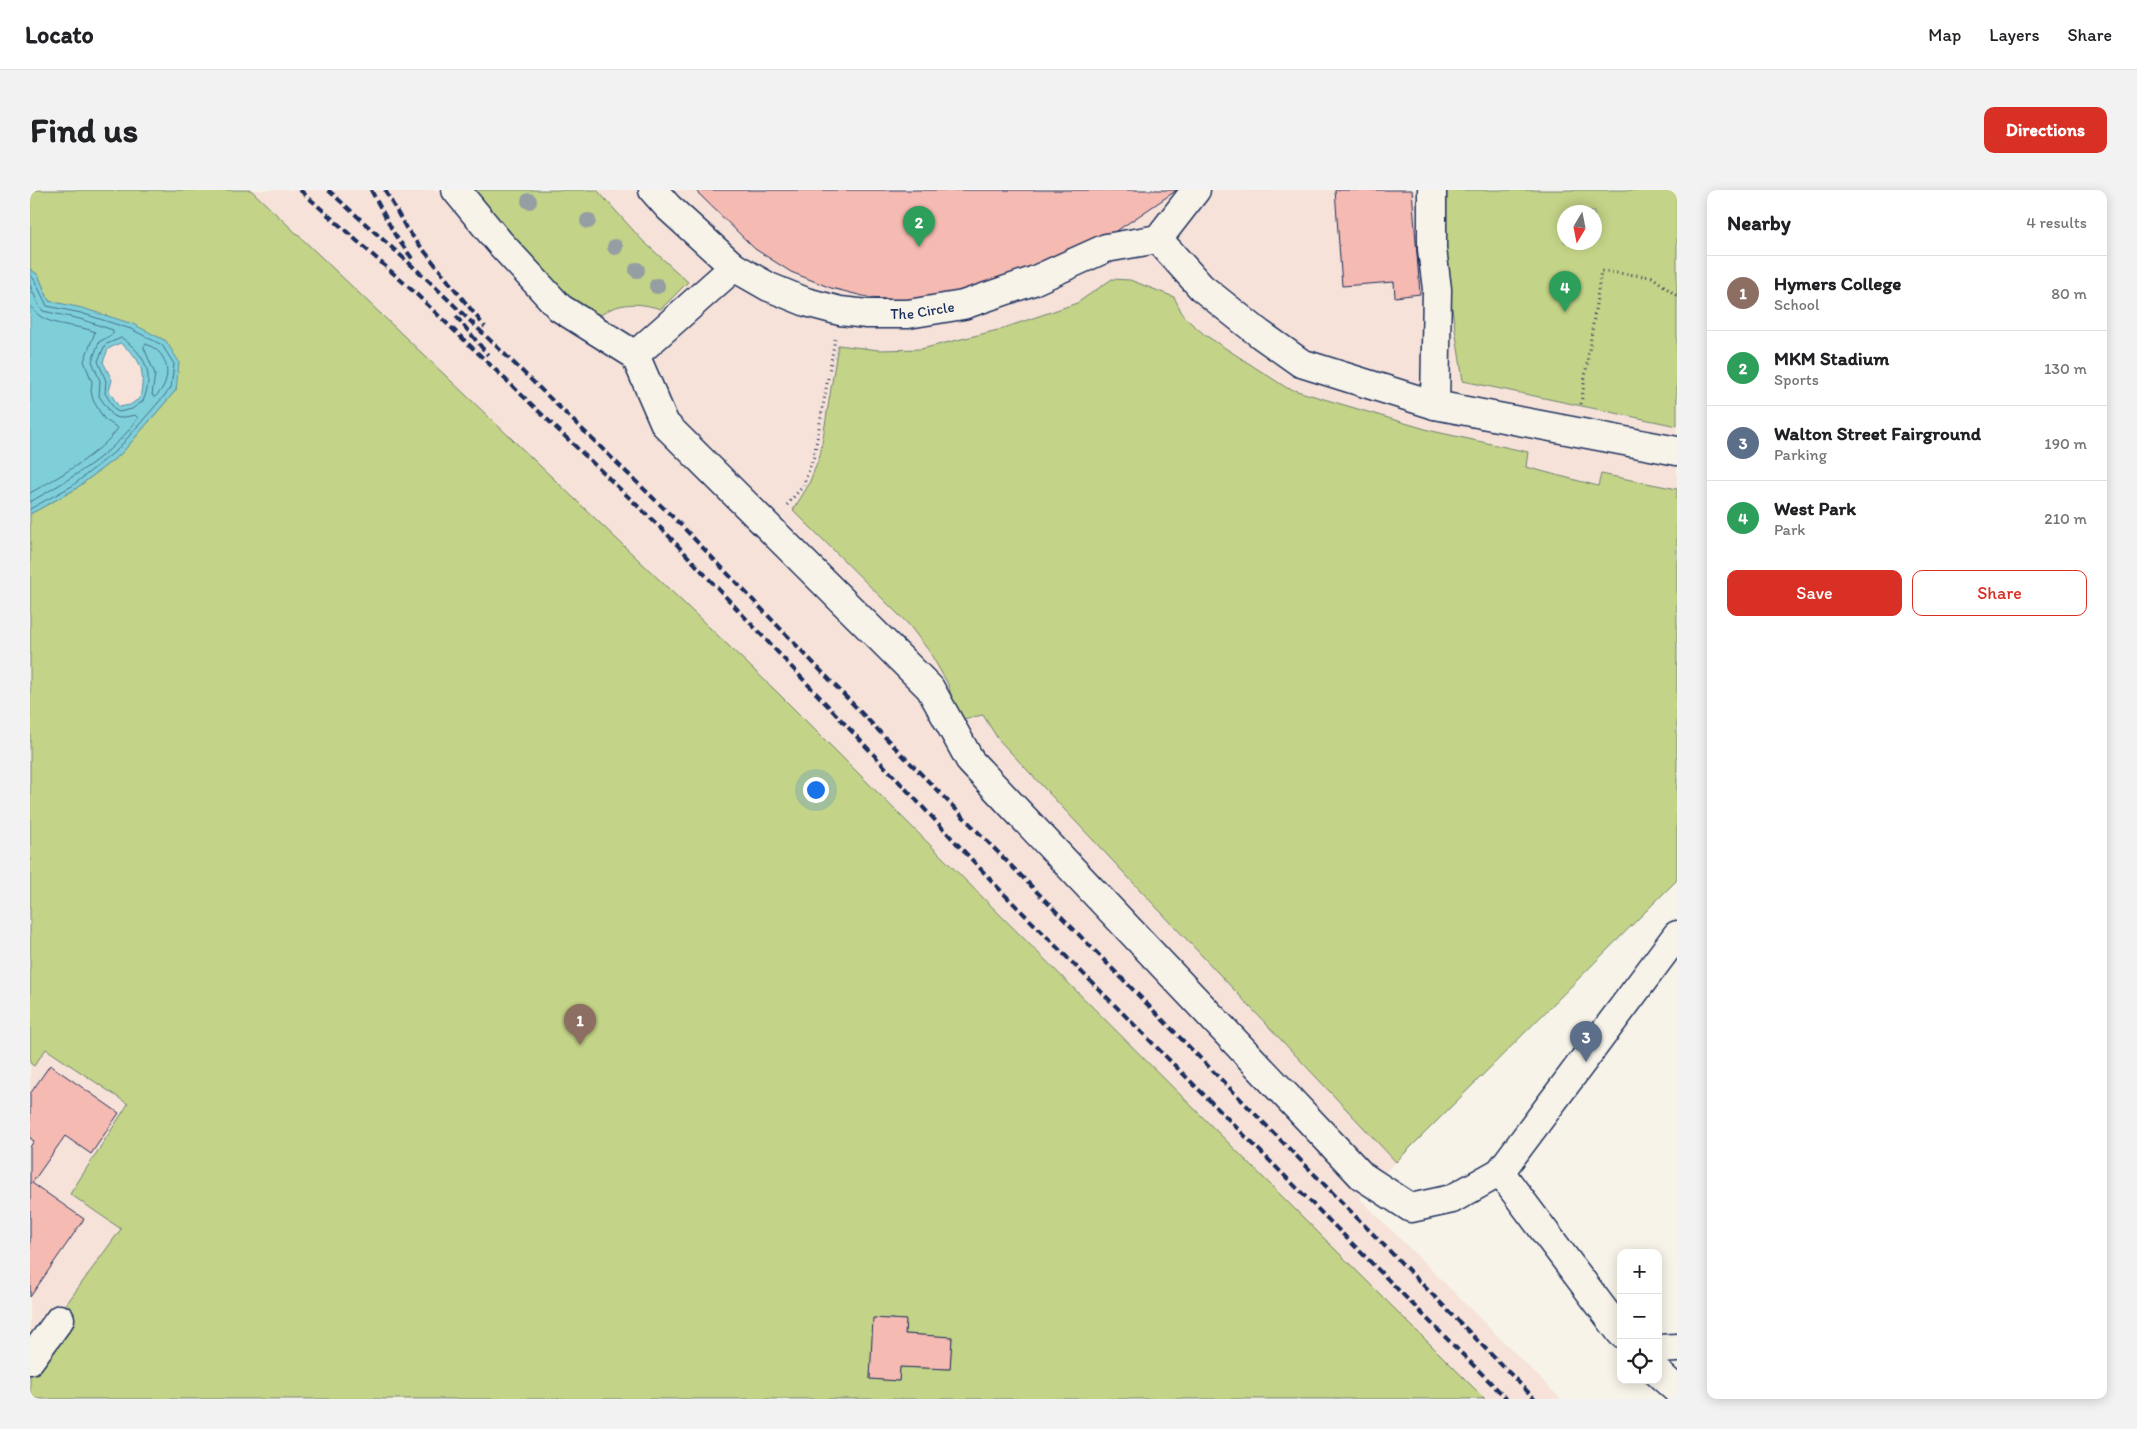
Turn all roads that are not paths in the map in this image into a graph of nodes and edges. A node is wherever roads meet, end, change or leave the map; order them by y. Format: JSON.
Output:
{"nodes":[{"id":1,"x":456,"y":190,"type":"edge"},
{"id":2,"x":653,"y":190,"type":"edge"},
{"id":3,"x":1196,"y":190,"type":"edge"},
{"id":4,"x":1432,"y":190,"type":"edge"},
{"id":5,"x":1158,"y":239,"type":"junction"},
{"id":6,"x":734,"y":267,"type":"junction"},
{"id":7,"x":635,"y":356,"type":"junction"},
{"id":8,"x":1435,"y":405,"type":"junction"},
{"id":9,"x":1677,"y":451,"type":"edge"},
{"id":10,"x":1677,"y":935,"type":"edge"},
{"id":11,"x":1500,"y":1172,"type":"junction"},
{"id":12,"x":60,"y":1319,"type":"dead end"},
{"id":13,"x":1617,"y":1328,"type":"edge"},
{"id":14,"x":1677,"y":1348,"type":"edge"},
{"id":15,"x":1662,"y":1349,"type":"edge"},
{"id":16,"x":30,"y":1360,"type":"edge"},
{"id":17,"x":1662,"y":1377,"type":"edge"},
{"id":18,"x":1677,"y":1390,"type":"edge"}],
"edges":[{"from":1,"to":7,"type":"lane"},
{"from":2,"to":6,"type":"lane","name":"The Circle"},
{"from":3,"to":5,"type":"lane"},
{"from":4,"to":8,"type":"lane"},
{"from":5,"to":6,"type":"lane","name":"The Circle"},
{"from":5,"to":8,"type":"lane"},
{"from":6,"to":7,"type":"lane"},
{"from":7,"to":11,"type":"lane"},
{"from":8,"to":9,"type":"lane"},
{"from":10,"to":11,"type":"lane"},
{"from":11,"to":13,"type":"lane"},
{"from":12,"to":16,"type":"lane"},
{"from":14,"to":15,"type":"lane"},
{"from":17,"to":18,"type":"lane"}]}
